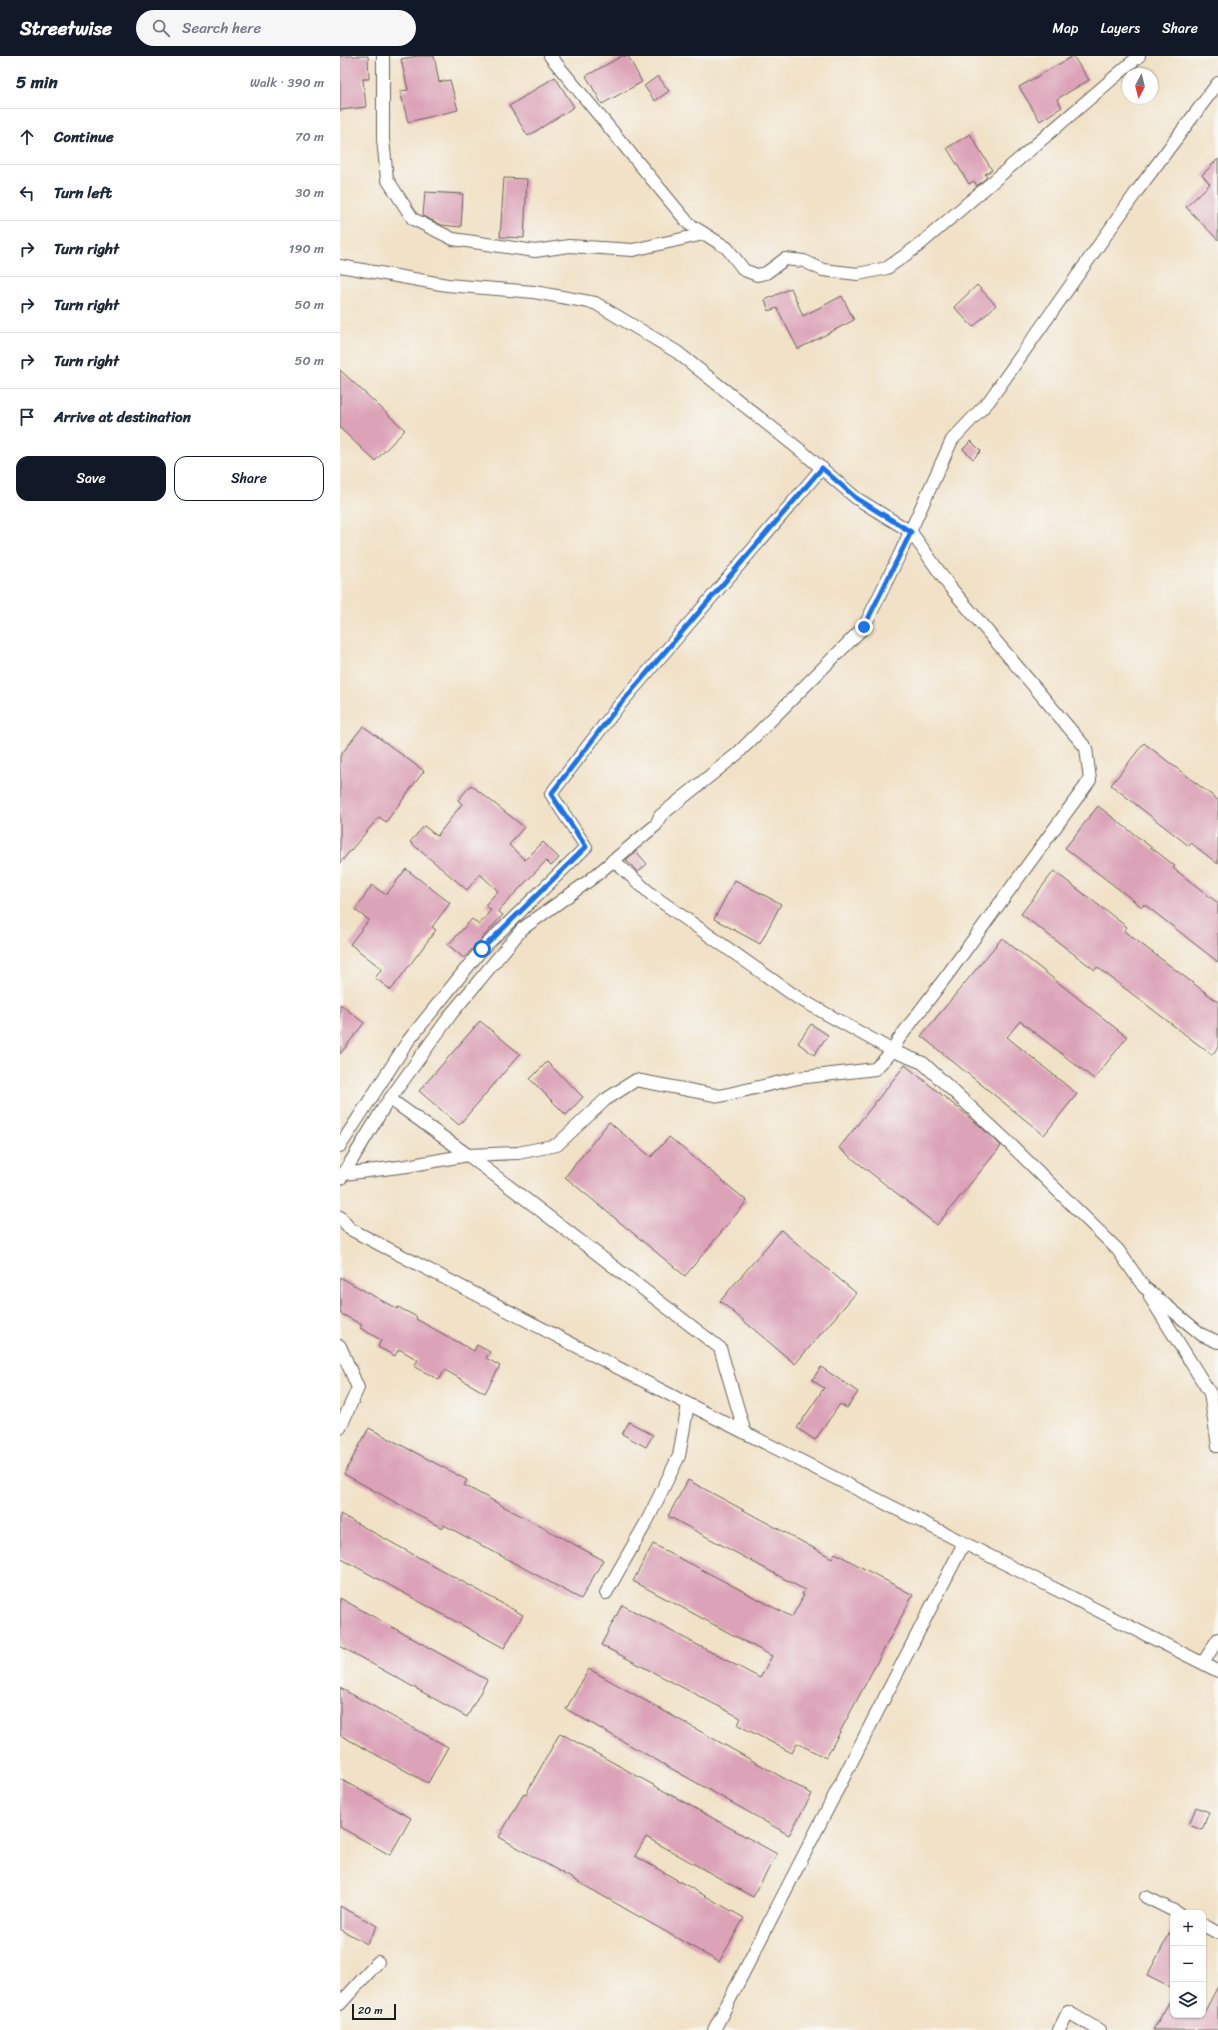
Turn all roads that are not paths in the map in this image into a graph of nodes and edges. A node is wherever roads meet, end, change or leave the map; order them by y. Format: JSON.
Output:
{"nodes":[{"id":1,"x":383,"y":56,"type":"edge"},
{"id":2,"x":550,"y":56,"type":"edge"},
{"id":3,"x":1138,"y":56,"type":"edge"},
{"id":4,"x":1218,"y":83,"type":"edge"},
{"id":5,"x":704,"y":234,"type":"junction"},
{"id":6,"x":340,"y":266,"type":"edge"},
{"id":7,"x":822,"y":468,"type":"junction"},
{"id":8,"x":911,"y":532,"type":"junction"},
{"id":9,"x":613,"y":860,"type":"junction"},
{"id":10,"x":893,"y":1051,"type":"junction"},
{"id":11,"x":390,"y":1099,"type":"junction"},
{"id":12,"x":340,"y":1146,"type":"edge"},
{"id":13,"x":468,"y":1155,"type":"junction"},
{"id":14,"x":342,"y":1177,"type":"edge"},
{"id":15,"x":340,"y":1217,"type":"edge"},
{"id":16,"x":1144,"y":1287,"type":"junction"},
{"id":17,"x":1218,"y":1342,"type":"edge"},
{"id":18,"x":340,"y":1346,"type":"edge"},
{"id":19,"x":688,"y":1404,"type":"junction"},
{"id":20,"x":340,"y":1428,"type":"edge"},
{"id":21,"x":745,"y":1433,"type":"junction"},
{"id":22,"x":1218,"y":1446,"type":"edge"},
{"id":23,"x":964,"y":1543,"type":"junction"},
{"id":24,"x":606,"y":1593,"type":"dead end"},
{"id":25,"x":1218,"y":1639,"type":"edge"},
{"id":26,"x":1203,"y":1663,"type":"junction"},
{"id":27,"x":1218,"y":1671,"type":"edge"},
{"id":28,"x":1146,"y":1898,"type":"dead end"},
{"id":29,"x":1172,"y":1910,"type":"edge"},
{"id":30,"x":1206,"y":1927,"type":"edge"},
{"id":31,"x":1218,"y":1933,"type":"edge"},
{"id":32,"x":378,"y":1962,"type":"dead end"},
{"id":33,"x":340,"y":2004,"type":"edge"},
{"id":34,"x":714,"y":2030,"type":"edge"},
{"id":35,"x":1059,"y":2030,"type":"edge"},
{"id":36,"x":1099,"y":2030,"type":"edge"}],
"edges":[{"from":1,"to":5,"type":"street"},
{"from":2,"to":5,"type":"street"},
{"from":3,"to":5,"type":"street"},
{"from":4,"to":8,"type":"street"},
{"from":6,"to":7,"type":"street"},
{"from":7,"to":8,"type":"street"},
{"from":7,"to":12,"type":"street"},
{"from":8,"to":9,"type":"street"},
{"from":8,"to":10,"type":"street"},
{"from":9,"to":10,"type":"street"},
{"from":9,"to":11,"type":"street"},
{"from":10,"to":13,"type":"street"},
{"from":10,"to":16,"type":"street"},
{"from":11,"to":13,"type":"street"},
{"from":11,"to":14,"type":"street"},
{"from":13,"to":14,"type":"street"},
{"from":13,"to":21,"type":"street"},
{"from":15,"to":19,"type":"street"},
{"from":16,"to":17,"type":"street"},
{"from":16,"to":22,"type":"street"},
{"from":18,"to":20,"type":"street"},
{"from":19,"to":21,"type":"street"},
{"from":19,"to":24,"type":"street"},
{"from":21,"to":23,"type":"street"},
{"from":23,"to":26,"type":"street"},
{"from":23,"to":34,"type":"street"},
{"from":25,"to":26,"type":"street"},
{"from":26,"to":27,"type":"street"},
{"from":28,"to":29,"type":"street"},
{"from":30,"to":31,"type":"street"},
{"from":32,"to":33,"type":"street"},
{"from":35,"to":36,"type":"street"}]}
